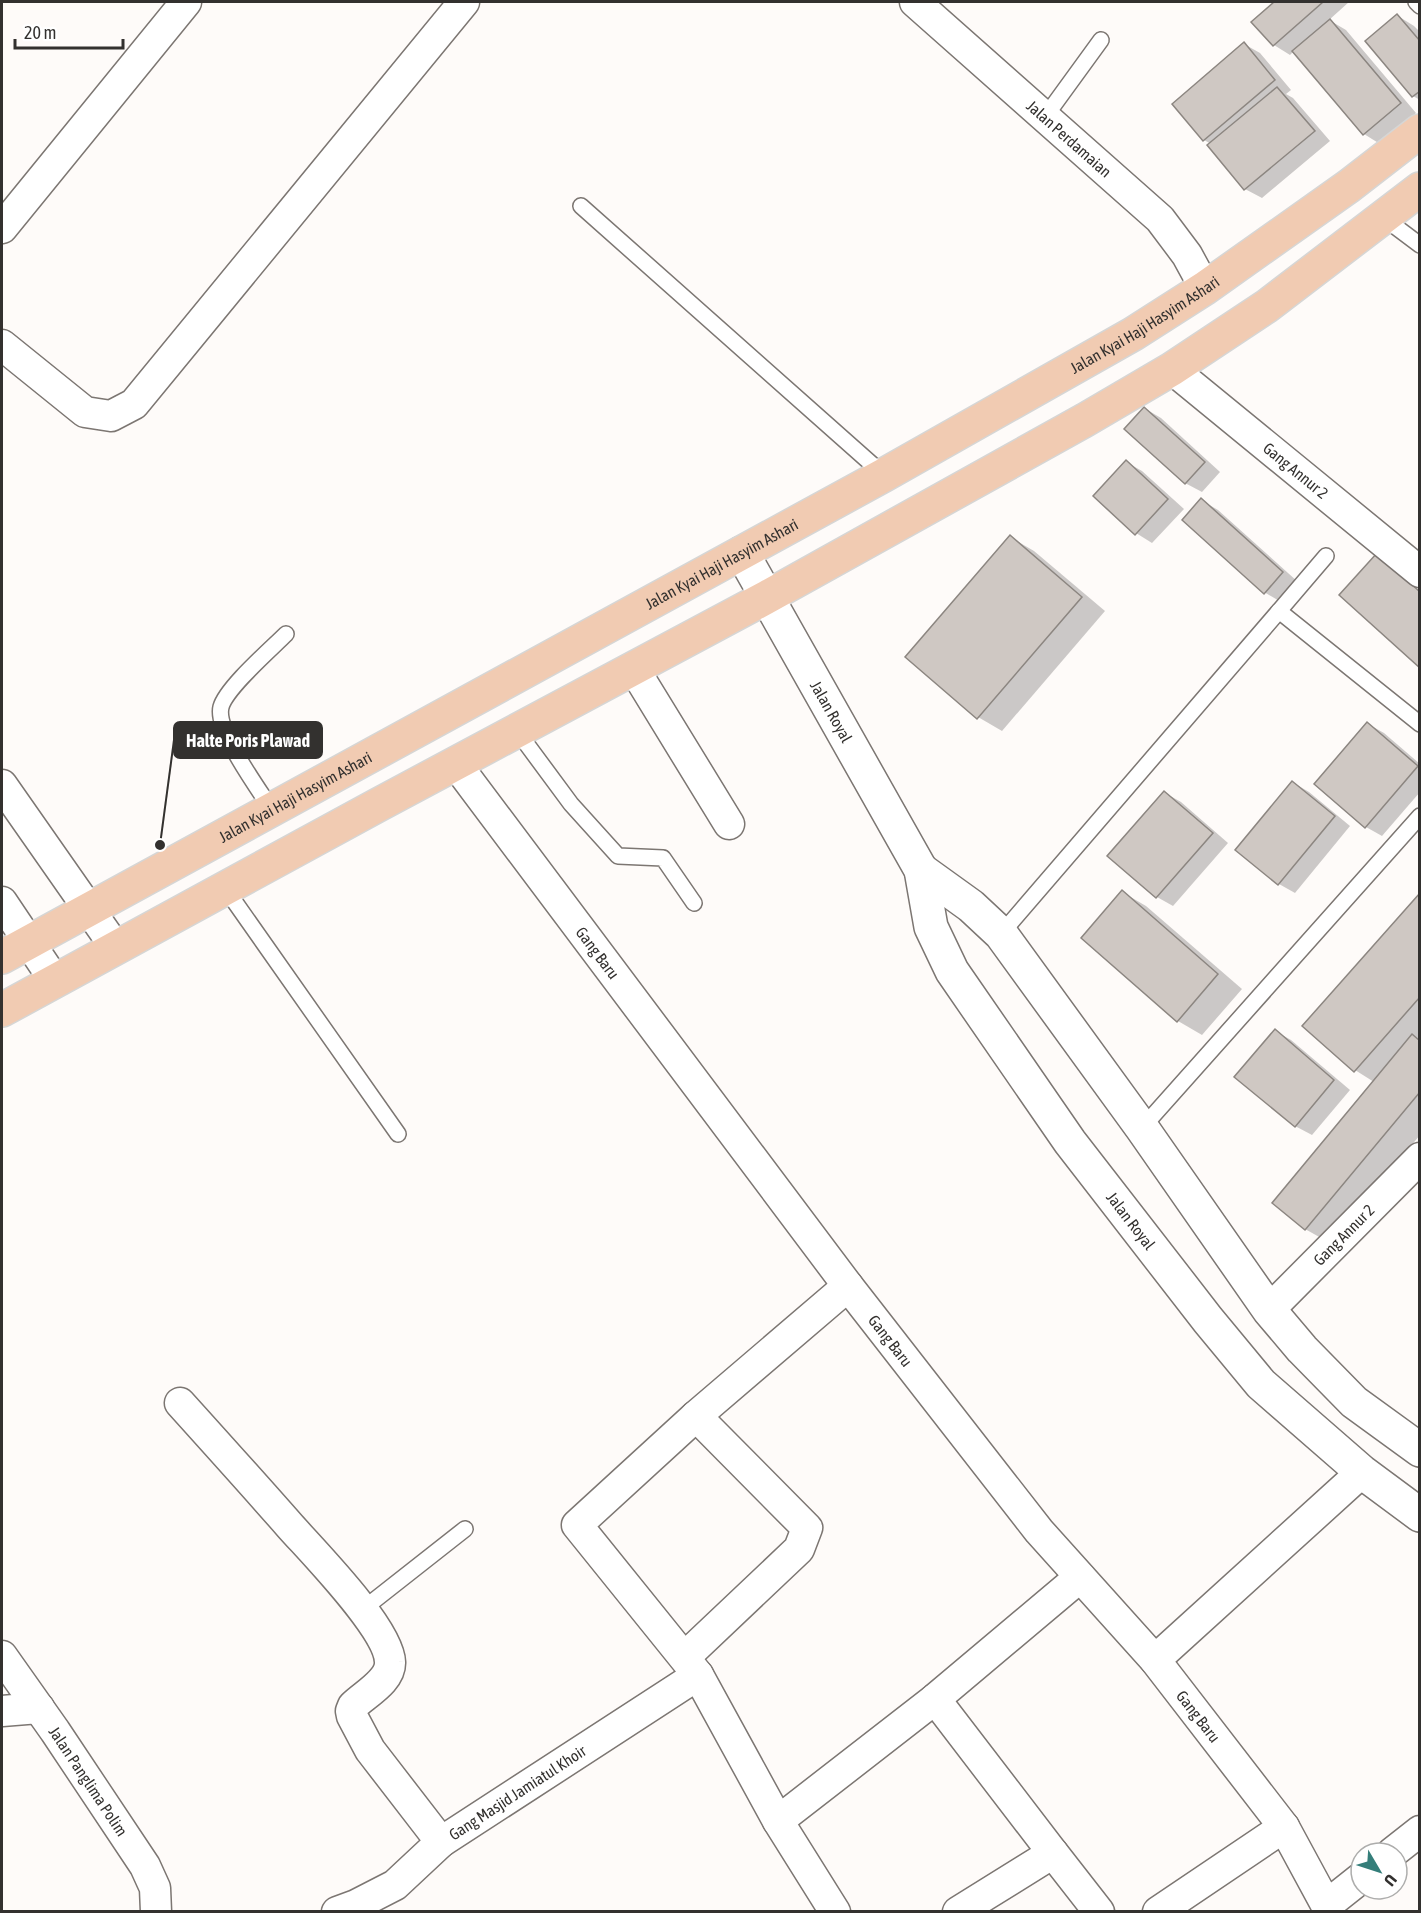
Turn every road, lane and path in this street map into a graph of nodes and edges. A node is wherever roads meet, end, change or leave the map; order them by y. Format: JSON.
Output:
{"nodes":[{"id":1,"x":186,"y":2,"type":"edge"},
{"id":2,"x":464,"y":2,"type":"edge"},
{"id":3,"x":915,"y":2,"type":"edge"},
{"id":4,"x":1416,"y":2,"type":"edge"},
{"id":5,"x":1419,"y":6,"type":"edge"},
{"id":6,"x":1101,"y":40,"type":"dead end"},
{"id":7,"x":1045,"y":117,"type":"junction"},
{"id":8,"x":1419,"y":131,"type":"edge"},
{"id":9,"x":1419,"y":189,"type":"edge"},
{"id":10,"x":581,"y":206,"type":"dead end"},
{"id":11,"x":1384,"y":218,"type":"junction"},
{"id":12,"x":2,"y":228,"type":"edge"},
{"id":13,"x":1419,"y":245,"type":"edge"},
{"id":14,"x":1205,"y":288,"type":"junction"},
{"id":15,"x":2,"y":345,"type":"edge"},
{"id":16,"x":1172,"y":369,"type":"junction"},
{"id":17,"x":884,"y":475,"type":"junction"},
{"id":18,"x":742,"y":553,"type":"junction"},
{"id":19,"x":1326,"y":556,"type":"dead end"},
{"id":20,"x":1419,"y":572,"type":"edge"},
{"id":21,"x":767,"y":597,"type":"junction"},
{"id":22,"x":1280,"y":611,"type":"junction"},
{"id":23,"x":286,"y":634,"type":"dead end"},
{"id":24,"x":634,"y":669,"type":"junction"},
{"id":25,"x":1419,"y":723,"type":"edge"},
{"id":26,"x":518,"y":731,"type":"junction"},
{"id":27,"x":456,"y":764,"type":"junction"},
{"id":28,"x":2,"y":785,"type":"edge"},
{"id":29,"x":272,"y":810,"type":"junction"},
{"id":30,"x":1419,"y":816,"type":"edge"},
{"id":31,"x":729,"y":824,"type":"dead end"},
{"id":32,"x":921,"y":870,"type":"junction"},
{"id":33,"x":225,"y":888,"type":"junction"},
{"id":34,"x":2,"y":902,"type":"edge"},
{"id":35,"x":694,"y":903,"type":"dead end"},
{"id":36,"x":89,"y":909,"type":"junction"},
{"id":37,"x":1001,"y":934,"type":"junction"},
{"id":38,"x":116,"y":948,"type":"junction"},
{"id":39,"x":15,"y":949,"type":"edge"},
{"id":40,"x":55,"y":981,"type":"junction"},
{"id":41,"x":2,"y":1010,"type":"edge"},
{"id":42,"x":1142,"y":1128,"type":"junction"},
{"id":43,"x":398,"y":1134,"type":"dead end"},
{"id":44,"x":1419,"y":1158,"type":"edge"},
{"id":45,"x":848,"y":1286,"type":"junction"},
{"id":46,"x":1269,"y":1310,"type":"junction"},
{"id":47,"x":180,"y":1403,"type":"dead end"},
{"id":48,"x":696,"y":1416,"type":"junction"},
{"id":49,"x":1419,"y":1450,"type":"edge"},
{"id":50,"x":1362,"y":1472,"type":"junction"},
{"id":51,"x":1419,"y":1515,"type":"edge"},
{"id":52,"x":465,"y":1529,"type":"dead end"},
{"id":53,"x":1080,"y":1577,"type":"junction"},
{"id":54,"x":362,"y":1610,"type":"junction"},
{"id":55,"x":2,"y":1656,"type":"edge"},
{"id":56,"x":1155,"y":1660,"type":"junction"},
{"id":57,"x":692,"y":1666,"type":"junction"},
{"id":58,"x":935,"y":1699,"type":"junction"},
{"id":59,"x":39,"y":1708,"type":"junction"},
{"id":60,"x":2,"y":1711,"type":"edge"},
{"id":61,"x":778,"y":1821,"type":"junction"},
{"id":62,"x":1284,"y":1827,"type":"junction"},
{"id":63,"x":1419,"y":1831,"type":"edge"},
{"id":64,"x":1407,"y":1841,"type":"edge"},
{"id":65,"x":441,"y":1842,"type":"junction"},
{"id":66,"x":1053,"y":1853,"type":"junction"},
{"id":67,"x":1349,"y":1889,"type":"edge"},
{"id":68,"x":1328,"y":1908,"type":"edge"},
{"id":69,"x":156,"y":1911,"type":"edge"},
{"id":70,"x":337,"y":1911,"type":"edge"},
{"id":71,"x":835,"y":1911,"type":"edge"},
{"id":72,"x":958,"y":1911,"type":"edge"},
{"id":73,"x":1099,"y":1911,"type":"edge"},
{"id":74,"x":1158,"y":1911,"type":"edge"}],
"edges":[{"from":1,"to":12,"type":"street"},
{"from":2,"to":15,"type":"street"},
{"from":3,"to":7,"type":"street","name":"Jalan Perdamaian"},
{"from":4,"to":5,"type":"lane"},
{"from":6,"to":7,"type":"lane"},
{"from":7,"to":14,"type":"street","name":"Jalan Perdamaian"},
{"from":8,"to":14,"type":"main road","name":"Jalan Kyai Haji Hasyim Ashari"},
{"from":9,"to":11,"type":"main road"},
{"from":10,"to":17,"type":"lane"},
{"from":11,"to":13,"type":"lane"},
{"from":11,"to":16,"type":"main road"},
{"from":14,"to":17,"type":"main road","name":"Jalan Kyai Haji Hasyim Ashari"},
{"from":16,"to":20,"type":"street","name":"Gang Annur 2"},
{"from":16,"to":21,"type":"main road"},
{"from":17,"to":18,"type":"main road","name":"Jalan Kyai Haji Hasyim Ashari"},
{"from":18,"to":21,"type":"street","name":"Jalan Royal"},
{"from":18,"to":29,"type":"main road","name":"Jalan Kyai Haji Hasyim Ashari"},
{"from":19,"to":22,"type":"lane"},
{"from":21,"to":24,"type":"main road"},
{"from":21,"to":32,"type":"street","name":"Jalan Royal"},
{"from":22,"to":25,"type":"lane"},
{"from":22,"to":37,"type":"lane"},
{"from":23,"to":29,"type":"lane"},
{"from":24,"to":26,"type":"main road"},
{"from":24,"to":31,"type":"street"},
{"from":26,"to":27,"type":"main road"},
{"from":26,"to":35,"type":"lane"},
{"from":27,"to":33,"type":"main road"},
{"from":27,"to":45,"type":"street","name":"Gang Baru"},
{"from":28,"to":36,"type":"street"},
{"from":29,"to":36,"type":"main road","name":"Jalan Kyai Haji Hasyim Ashari"},
{"from":30,"to":42,"type":"lane"},
{"from":32,"to":37,"type":"street","name":"Jalan Royal"},
{"from":32,"to":50,"type":"street","name":"Jalan Royal"},
{"from":33,"to":38,"type":"main road"},
{"from":33,"to":43,"type":"lane"},
{"from":34,"to":39,"type":"street"},
{"from":36,"to":38,"type":"street"},
{"from":36,"to":39,"type":"main road","name":"Jalan Kyai Haji Hasyim Ashari"},
{"from":37,"to":42,"type":"street","name":"Jalan Royal"},
{"from":38,"to":40,"type":"main road"},
{"from":39,"to":40,"type":"street"},
{"from":40,"to":41,"type":"main road"},
{"from":42,"to":46,"type":"street","name":"Jalan Royal"},
{"from":44,"to":46,"type":"street","name":"Gang Annur 2"},
{"from":45,"to":48,"type":"street"},
{"from":45,"to":53,"type":"street","name":"Gang Baru"},
{"from":46,"to":49,"type":"street","name":"Jalan Royal"},
{"from":47,"to":54,"type":"street"},
{"from":48,"to":57,"type":"street","name":"Gang Masjid Jamiatul Khoir"},
{"from":48,"to":57,"type":"street"},
{"from":50,"to":51,"type":"street","name":"Jalan Royal"},
{"from":50,"to":56,"type":"street"},
{"from":52,"to":54,"type":"lane"},
{"from":53,"to":56,"type":"street","name":"Gang Baru"},
{"from":53,"to":58,"type":"street"},
{"from":54,"to":65,"type":"street"},
{"from":55,"to":59,"type":"street","name":"Jalan Panglima Polim"},
{"from":56,"to":62,"type":"street","name":"Gang Baru"},
{"from":57,"to":61,"type":"street"},
{"from":57,"to":65,"type":"street","name":"Gang Masjid Jamiatul Khoir"},
{"from":58,"to":61,"type":"street"},
{"from":58,"to":66,"type":"street"},
{"from":59,"to":60,"type":"street"},
{"from":59,"to":69,"type":"street","name":"Jalan Panglima Polim"},
{"from":61,"to":71,"type":"street"},
{"from":62,"to":68,"type":"street","name":"Gang Baru"},
{"from":62,"to":74,"type":"street"},
{"from":63,"to":64,"type":"street"},
{"from":65,"to":70,"type":"street","name":"Gang Masjid Jamiatul Khoir"},
{"from":66,"to":72,"type":"street"},
{"from":66,"to":73,"type":"street"},
{"from":67,"to":68,"type":"street"}]}
